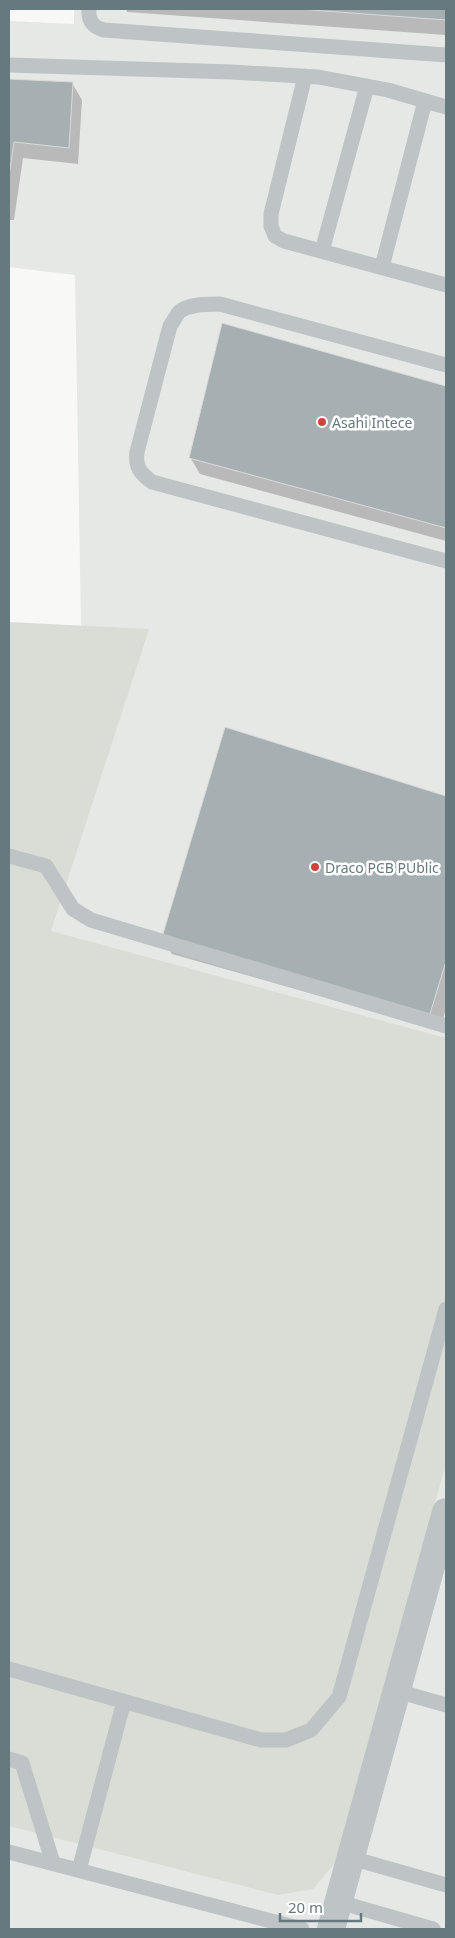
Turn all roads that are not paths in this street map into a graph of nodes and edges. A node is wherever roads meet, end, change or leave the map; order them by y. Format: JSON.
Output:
{"nodes":[{"id":1,"x":89,"y":9,"type":"edge"},
{"id":2,"x":446,"y":55,"type":"edge"},
{"id":3,"x":9,"y":65,"type":"edge"},
{"id":4,"x":305,"y":76,"type":"junction"},
{"id":5,"x":367,"y":86,"type":"junction"},
{"id":6,"x":425,"y":101,"type":"junction"},
{"id":7,"x":446,"y":107,"type":"edge"},
{"id":8,"x":322,"y":252,"type":"junction"},
{"id":9,"x":382,"y":268,"type":"junction"},
{"id":10,"x":446,"y":284,"type":"edge"},
{"id":11,"x":446,"y":365,"type":"edge"},
{"id":12,"x":446,"y":561,"type":"edge"},
{"id":13,"x":9,"y":856,"type":"edge"},
{"id":14,"x":446,"y":1026,"type":"edge"},
{"id":15,"x":446,"y":1308,"type":"edge"},
{"id":16,"x":446,"y":1512,"type":"edge"},
{"id":17,"x":439,"y":1566,"type":"edge"},
{"id":18,"x":9,"y":1669,"type":"edge"},
{"id":19,"x":397,"y":1691,"type":"junction"},
{"id":20,"x":124,"y":1701,"type":"junction"},
{"id":21,"x":446,"y":1705,"type":"edge"},
{"id":22,"x":9,"y":1759,"type":"edge"},
{"id":23,"x":9,"y":1852,"type":"edge"},
{"id":24,"x":351,"y":1858,"type":"junction"},
{"id":25,"x":52,"y":1863,"type":"junction"},
{"id":26,"x":79,"y":1870,"type":"junction"},
{"id":27,"x":446,"y":1885,"type":"edge"},
{"id":28,"x":339,"y":1902,"type":"junction"},
{"id":29,"x":302,"y":1929,"type":"edge"},
{"id":30,"x":331,"y":1929,"type":"edge"},
{"id":31,"x":433,"y":1929,"type":"edge"}],
"edges":[{"from":1,"to":2,"type":"lane"},
{"from":3,"to":4,"type":"lane"},
{"from":4,"to":5,"type":"lane"},
{"from":4,"to":8,"type":"lane"},
{"from":5,"to":6,"type":"lane"},
{"from":5,"to":8,"type":"lane"},
{"from":6,"to":7,"type":"lane"},
{"from":6,"to":9,"type":"lane"},
{"from":8,"to":9,"type":"lane"},
{"from":9,"to":10,"type":"lane"},
{"from":11,"to":12,"type":"lane"},
{"from":13,"to":14,"type":"lane"},
{"from":15,"to":20,"type":"lane"},
{"from":16,"to":17,"type":"street"},
{"from":17,"to":19,"type":"street"},
{"from":18,"to":20,"type":"lane"},
{"from":19,"to":21,"type":"lane"},
{"from":19,"to":24,"type":"street"},
{"from":20,"to":26,"type":"lane"},
{"from":22,"to":25,"type":"lane"},
{"from":23,"to":25,"type":"lane"},
{"from":24,"to":27,"type":"lane"},
{"from":24,"to":28,"type":"street"},
{"from":25,"to":26,"type":"lane"},
{"from":26,"to":29,"type":"lane"},
{"from":28,"to":30,"type":"street"},
{"from":28,"to":31,"type":"lane"}]}
